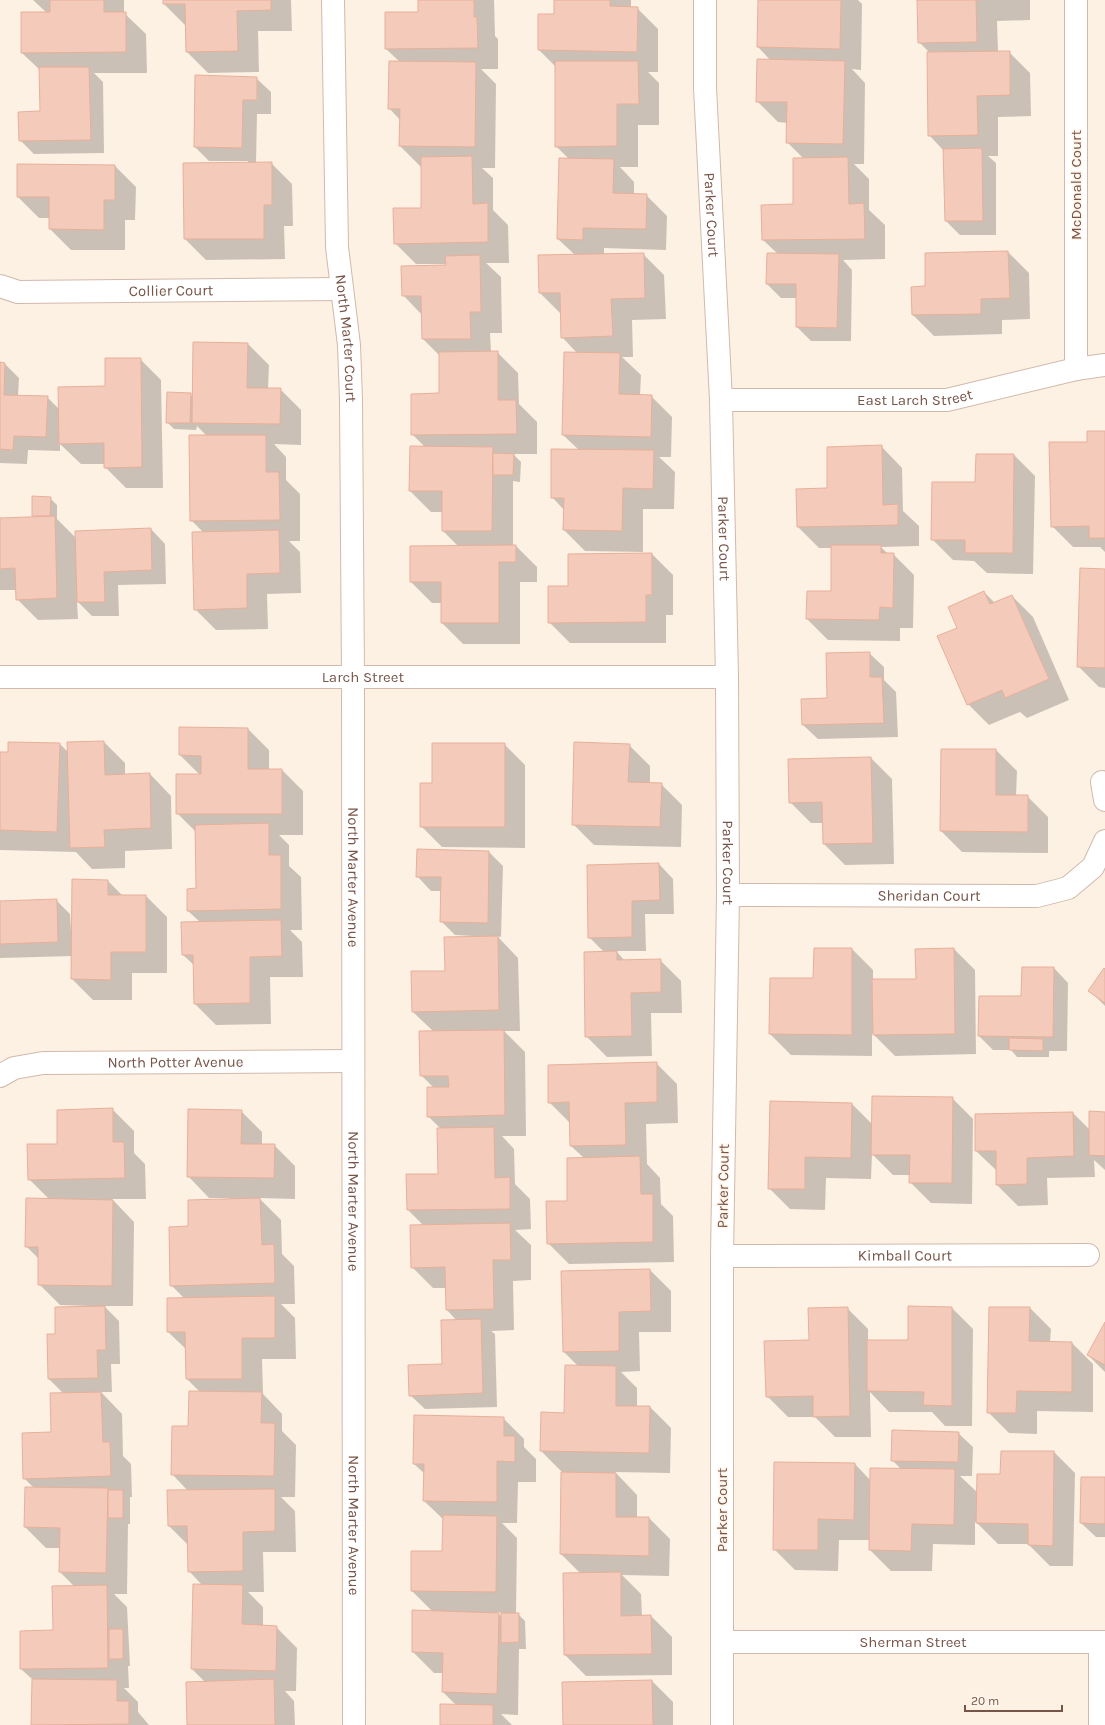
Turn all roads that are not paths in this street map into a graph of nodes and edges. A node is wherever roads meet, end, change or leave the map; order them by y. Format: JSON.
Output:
{"nodes":[{"id":1,"x":333,"y":0,"type":"edge"},
{"id":2,"x":705,"y":0,"type":"edge"},
{"id":3,"x":1076,"y":0,"type":"edge"},
{"id":4,"x":0,"y":286,"type":"edge"},
{"id":5,"x":342,"y":289,"type":"junction"},
{"id":6,"x":1105,"y":365,"type":"edge"},
{"id":7,"x":1076,"y":369,"type":"junction"},
{"id":8,"x":720,"y":400,"type":"junction"},
{"id":9,"x":0,"y":677,"type":"edge"},
{"id":10,"x":354,"y":677,"type":"junction"},
{"id":11,"x":727,"y":677,"type":"junction"},
{"id":12,"x":1105,"y":841,"type":"edge"},
{"id":13,"x":728,"y":895,"type":"junction"},
{"id":14,"x":354,"y":1061,"type":"junction"},
{"id":15,"x":0,"y":1076,"type":"edge"},
{"id":16,"x":1088,"y":1255,"type":"dead end"},
{"id":17,"x":722,"y":1256,"type":"junction"},
{"id":18,"x":722,"y":1642,"type":"junction"},
{"id":19,"x":1102,"y":1642,"type":"edge"},
{"id":20,"x":354,"y":1725,"type":"edge"},
{"id":21,"x":722,"y":1725,"type":"edge"},
{"id":22,"x":1100,"y":1725,"type":"edge"}],
"edges":[{"from":1,"to":5,"type":"street","name":"North Marter Court"},
{"from":2,"to":8,"type":"street","name":"Parker Court"},
{"from":3,"to":7,"type":"street","name":"McDonald Court"},
{"from":4,"to":5,"type":"street","name":"Collier Court"},
{"from":5,"to":10,"type":"street","name":"North Marter Court"},
{"from":6,"to":7,"type":"street","name":"East Larch Street"},
{"from":7,"to":8,"type":"street","name":"East Larch Street"},
{"from":8,"to":11,"type":"street","name":"Parker Court"},
{"from":9,"to":10,"type":"street","name":"Larch Street"},
{"from":10,"to":11,"type":"street","name":"Larch Street"},
{"from":10,"to":14,"type":"street","name":"North Marter Avenue"},
{"from":11,"to":13,"type":"street","name":"Parker Court"},
{"from":12,"to":13,"type":"street","name":"Sheridan Court"},
{"from":13,"to":17,"type":"street","name":"Parker Court"},
{"from":14,"to":15,"type":"street","name":"North Potter Avenue"},
{"from":14,"to":20,"type":"street","name":"North Marter Avenue"},
{"from":16,"to":17,"type":"street","name":"Kimball Court"},
{"from":17,"to":18,"type":"street","name":"Parker Court"},
{"from":18,"to":19,"type":"street","name":"Sherman Street"},
{"from":18,"to":21,"type":"street","name":"Parker Court"},
{"from":19,"to":22,"type":"street"}]}
